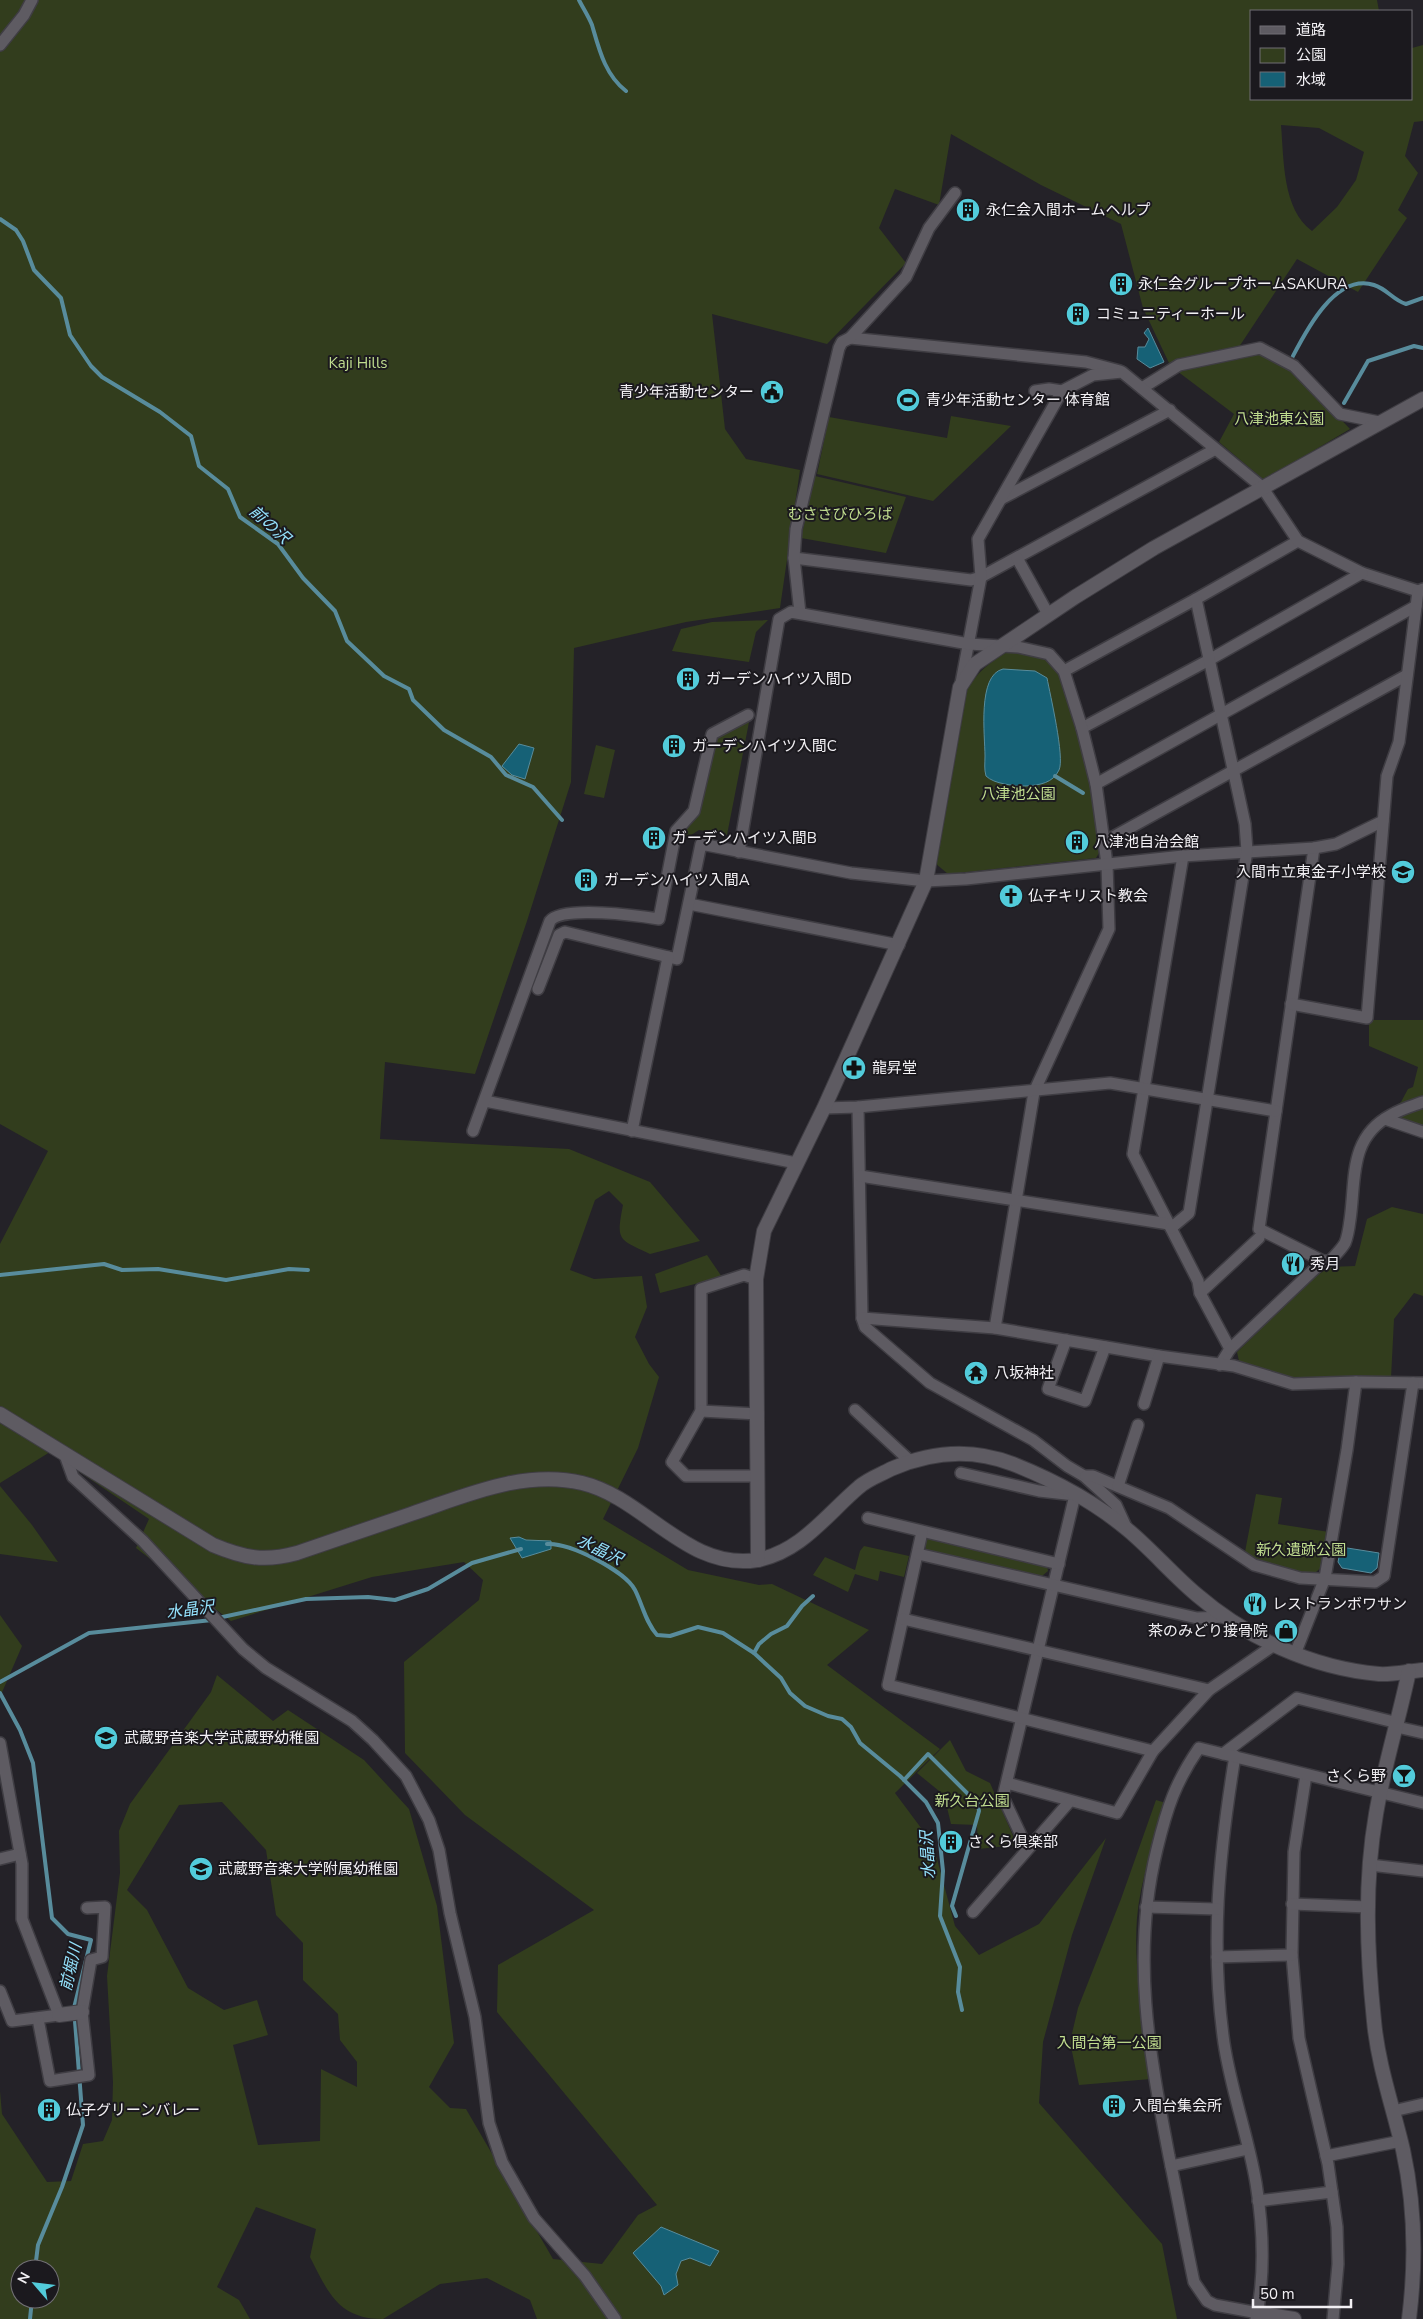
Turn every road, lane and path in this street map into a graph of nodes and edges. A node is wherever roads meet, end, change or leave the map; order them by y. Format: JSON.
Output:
{"nodes":[{"id":1,"x":32,"y":0,"type":"edge"},
{"id":2,"x":0,"y":45,"type":"edge"},
{"id":3,"x":955,"y":192,"type":"dead end"},
{"id":4,"x":850,"y":338,"type":"junction"},
{"id":5,"x":1122,"y":372,"type":"junction"},
{"id":6,"x":1142,"y":388,"type":"junction"},
{"id":7,"x":1035,"y":391,"type":"dead end"},
{"id":8,"x":1062,"y":391,"type":"junction"},
{"id":9,"x":1423,"y":399,"type":"edge"},
{"id":10,"x":1170,"y":410,"type":"junction"},
{"id":11,"x":1379,"y":422,"type":"junction"},
{"id":12,"x":1214,"y":450,"type":"junction"},
{"id":13,"x":1262,"y":488,"type":"junction"},
{"id":14,"x":1001,"y":499,"type":"junction"},
{"id":15,"x":1298,"y":541,"type":"junction"},
{"id":16,"x":794,"y":558,"type":"junction"},
{"id":17,"x":1017,"y":558,"type":"junction"},
{"id":18,"x":1362,"y":573,"type":"junction"},
{"id":19,"x":981,"y":578,"type":"junction"},
{"id":20,"x":1420,"y":590,"type":"edge"},
{"id":21,"x":1196,"y":599,"type":"junction"},
{"id":22,"x":1416,"y":606,"type":"junction"},
{"id":23,"x":800,"y":613,"type":"junction"},
{"id":24,"x":1048,"y":614,"type":"junction"},
{"id":25,"x":969,"y":644,"type":"junction"},
{"id":26,"x":999,"y":648,"type":"junction"},
{"id":27,"x":1209,"y":660,"type":"junction"},
{"id":28,"x":1064,"y":671,"type":"junction"},
{"id":29,"x":1407,"y":675,"type":"junction"},
{"id":30,"x":960,"y":687,"type":"junction"},
{"id":31,"x":748,"y":715,"type":"dead end"},
{"id":32,"x":1221,"y":715,"type":"junction"},
{"id":33,"x":1082,"y":728,"type":"junction"},
{"id":34,"x":1233,"y":770,"type":"junction"},
{"id":35,"x":1096,"y":784,"type":"junction"},
{"id":36,"x":1383,"y":821,"type":"junction"},
{"id":37,"x":1104,"y":842,"type":"junction"},
{"id":38,"x":1314,"y":848,"type":"junction"},
{"id":39,"x":1247,"y":851,"type":"junction"},
{"id":40,"x":739,"y":852,"type":"junction"},
{"id":41,"x":1183,"y":856,"type":"junction"},
{"id":42,"x":1107,"y":864,"type":"junction"},
{"id":43,"x":926,"y":880,"type":"junction"},
{"id":44,"x":689,"y":904,"type":"junction"},
{"id":45,"x":898,"y":944,"type":"junction"},
{"id":46,"x":668,"y":957,"type":"junction"},
{"id":47,"x":538,"y":989,"type":"dead end"},
{"id":48,"x":1291,"y":1004,"type":"junction"},
{"id":49,"x":1144,"y":1089,"type":"junction"},
{"id":50,"x":1034,"y":1092,"type":"junction"},
{"id":51,"x":1207,"y":1100,"type":"junction"},
{"id":52,"x":485,"y":1101,"type":"junction"},
{"id":53,"x":1423,"y":1102,"type":"edge"},
{"id":54,"x":858,"y":1107,"type":"junction"},
{"id":55,"x":824,"y":1108,"type":"junction"},
{"id":56,"x":1276,"y":1111,"type":"junction"},
{"id":57,"x":1385,"y":1119,"type":"junction"},
{"id":58,"x":473,"y":1131,"type":"dead end"},
{"id":59,"x":632,"y":1131,"type":"junction"},
{"id":60,"x":1423,"y":1132,"type":"edge"},
{"id":61,"x":796,"y":1163,"type":"junction"},
{"id":62,"x":860,"y":1176,"type":"junction"},
{"id":63,"x":1016,"y":1200,"type":"junction"},
{"id":64,"x":1170,"y":1226,"type":"junction"},
{"id":65,"x":1259,"y":1238,"type":"dead end"},
{"id":66,"x":1323,"y":1261,"type":"junction"},
{"id":67,"x":756,"y":1279,"type":"junction"},
{"id":68,"x":1200,"y":1292,"type":"junction"},
{"id":69,"x":862,"y":1318,"type":"junction"},
{"id":70,"x":995,"y":1328,"type":"junction"},
{"id":71,"x":1066,"y":1340,"type":"junction"},
{"id":72,"x":1105,"y":1347,"type":"junction"},
{"id":73,"x":1230,"y":1349,"type":"junction"},
{"id":74,"x":1159,"y":1356,"type":"junction"},
{"id":75,"x":1220,"y":1365,"type":"junction"},
{"id":76,"x":1356,"y":1382,"type":"junction"},
{"id":77,"x":1418,"y":1384,"type":"edge"},
{"id":78,"x":1144,"y":1404,"type":"dead end"},
{"id":79,"x":855,"y":1410,"type":"dead end"},
{"id":80,"x":701,"y":1411,"type":"junction"},
{"id":81,"x":0,"y":1414,"type":"edge"},
{"id":82,"x":758,"y":1414,"type":"junction"},
{"id":83,"x":1138,"y":1425,"type":"dead end"},
{"id":84,"x":65,"y":1455,"type":"junction"},
{"id":85,"x":910,"y":1461,"type":"junction"},
{"id":86,"x":962,"y":1473,"type":"dead end"},
{"id":87,"x":757,"y":1476,"type":"junction"},
{"id":88,"x":1084,"y":1476,"type":"junction"},
{"id":89,"x":1118,"y":1486,"type":"junction"},
{"id":90,"x":1075,"y":1495,"type":"junction"},
{"id":91,"x":868,"y":1518,"type":"dead end"},
{"id":92,"x":1127,"y":1529,"type":"junction"},
{"id":93,"x":922,"y":1532,"type":"junction"},
{"id":94,"x":918,"y":1554,"type":"junction"},
{"id":95,"x":758,"y":1560,"type":"junction"},
{"id":96,"x":1059,"y":1564,"type":"junction"},
{"id":97,"x":1325,"y":1578,"type":"junction"},
{"id":98,"x":1054,"y":1585,"type":"junction"},
{"id":99,"x":1223,"y":1617,"type":"junction"},
{"id":100,"x":903,"y":1619,"type":"junction"},
{"id":101,"x":1274,"y":1645,"type":"junction"},
{"id":102,"x":1038,"y":1651,"type":"junction"},
{"id":103,"x":1295,"y":1654,"type":"junction"},
{"id":104,"x":1416,"y":1671,"type":"edge"},
{"id":105,"x":1209,"y":1690,"type":"junction"},
{"id":106,"x":1023,"y":1718,"type":"junction"},
{"id":107,"x":1397,"y":1725,"type":"junction"},
{"id":108,"x":1423,"y":1733,"type":"edge"},
{"id":109,"x":0,"y":1744,"type":"edge"},
{"id":110,"x":1153,"y":1750,"type":"junction"},
{"id":111,"x":1223,"y":1754,"type":"junction"},
{"id":112,"x":1235,"y":1756,"type":"junction"},
{"id":113,"x":1306,"y":1775,"type":"junction"},
{"id":114,"x":1007,"y":1783,"type":"junction"},
{"id":115,"x":1381,"y":1793,"type":"junction"},
{"id":116,"x":1070,"y":1801,"type":"junction"},
{"id":117,"x":1423,"y":1804,"type":"edge"},
{"id":118,"x":1027,"y":1848,"type":"junction"},
{"id":119,"x":20,"y":1854,"type":"junction"},
{"id":120,"x":0,"y":1859,"type":"edge"},
{"id":121,"x":1370,"y":1865,"type":"junction"},
{"id":122,"x":1423,"y":1870,"type":"edge"},
{"id":123,"x":1292,"y":1904,"type":"junction"},
{"id":124,"x":1146,"y":1907,"type":"junction"},
{"id":125,"x":1368,"y":1907,"type":"junction"},
{"id":126,"x":87,"y":1908,"type":"dead end"},
{"id":127,"x":1217,"y":1908,"type":"junction"},
{"id":128,"x":973,"y":1912,"type":"dead end"},
{"id":129,"x":1292,"y":1955,"type":"junction"},
{"id":130,"x":1217,"y":1957,"type":"junction"},
{"id":131,"x":0,"y":1991,"type":"edge"},
{"id":132,"x":71,"y":2013,"type":"junction"},
{"id":133,"x":38,"y":2018,"type":"junction"},
{"id":134,"x":1423,"y":2104,"type":"edge"},
{"id":135,"x":1393,"y":2111,"type":"junction"},
{"id":136,"x":1401,"y":2141,"type":"junction"},
{"id":137,"x":1248,"y":2149,"type":"junction"},
{"id":138,"x":1326,"y":2156,"type":"junction"},
{"id":139,"x":1171,"y":2166,"type":"junction"},
{"id":140,"x":1332,"y":2192,"type":"junction"},
{"id":141,"x":1258,"y":2201,"type":"junction"},
{"id":142,"x":1257,"y":2316,"type":"edge"},
{"id":143,"x":615,"y":2319,"type":"edge"},
{"id":144,"x":1294,"y":2319,"type":"edge"},
{"id":145,"x":1333,"y":2319,"type":"edge"},
{"id":146,"x":1409,"y":2319,"type":"edge"}],
"edges":[{"from":1,"to":2,"type":"street"},
{"from":3,"to":4,"type":"street"},
{"from":4,"to":5,"type":"street"},
{"from":4,"to":16,"type":"street"},
{"from":5,"to":6,"type":"street"},
{"from":5,"to":8,"type":"street"},
{"from":6,"to":10,"type":"street"},
{"from":6,"to":11,"type":"street"},
{"from":7,"to":8,"type":"street"},
{"from":8,"to":14,"type":"street"},
{"from":9,"to":11,"type":"street"},
{"from":10,"to":12,"type":"street"},
{"from":10,"to":14,"type":"street"},
{"from":11,"to":13,"type":"street"},
{"from":12,"to":13,"type":"street"},
{"from":12,"to":17,"type":"street"},
{"from":13,"to":15,"type":"street"},
{"from":13,"to":24,"type":"street"},
{"from":14,"to":19,"type":"street"},
{"from":15,"to":18,"type":"street"},
{"from":15,"to":21,"type":"street"},
{"from":16,"to":19,"type":"street"},
{"from":16,"to":23,"type":"street"},
{"from":17,"to":19,"type":"street"},
{"from":17,"to":24,"type":"street"},
{"from":18,"to":20,"type":"street"},
{"from":18,"to":27,"type":"street"},
{"from":19,"to":25,"type":"street"},
{"from":20,"to":22,"type":"street"},
{"from":21,"to":27,"type":"street"},
{"from":21,"to":28,"type":"street"},
{"from":22,"to":29,"type":"street"},
{"from":22,"to":32,"type":"street"},
{"from":23,"to":25,"type":"street"},
{"from":23,"to":40,"type":"street"},
{"from":24,"to":26,"type":"street"},
{"from":25,"to":26,"type":"street"},
{"from":25,"to":30,"type":"street"},
{"from":26,"to":28,"type":"street"},
{"from":26,"to":30,"type":"street"},
{"from":27,"to":32,"type":"street"},
{"from":27,"to":33,"type":"street"},
{"from":28,"to":33,"type":"street"},
{"from":29,"to":34,"type":"street"},
{"from":29,"to":36,"type":"street"},
{"from":30,"to":43,"type":"street"},
{"from":31,"to":52,"type":"street"},
{"from":32,"to":34,"type":"street"},
{"from":32,"to":35,"type":"street"},
{"from":33,"to":35,"type":"street"},
{"from":34,"to":37,"type":"street"},
{"from":34,"to":39,"type":"street"},
{"from":35,"to":37,"type":"street"},
{"from":36,"to":38,"type":"street"},
{"from":36,"to":48,"type":"street"},
{"from":37,"to":42,"type":"street"},
{"from":38,"to":39,"type":"street"},
{"from":38,"to":48,"type":"street"},
{"from":39,"to":41,"type":"street"},
{"from":39,"to":51,"type":"street"},
{"from":40,"to":43,"type":"street"},
{"from":40,"to":44,"type":"street"},
{"from":41,"to":42,"type":"street"},
{"from":41,"to":49,"type":"street"},
{"from":42,"to":43,"type":"street"},
{"from":42,"to":50,"type":"street"},
{"from":43,"to":45,"type":"street"},
{"from":44,"to":45,"type":"street"},
{"from":44,"to":46,"type":"street"},
{"from":45,"to":55,"type":"street"},
{"from":46,"to":47,"type":"street"},
{"from":46,"to":59,"type":"street"},
{"from":48,"to":56,"type":"street"},
{"from":49,"to":50,"type":"street"},
{"from":49,"to":51,"type":"street"},
{"from":49,"to":64,"type":"street"},
{"from":50,"to":54,"type":"street"},
{"from":50,"to":63,"type":"street"},
{"from":51,"to":56,"type":"street"},
{"from":51,"to":64,"type":"street"},
{"from":52,"to":58,"type":"street"},
{"from":52,"to":59,"type":"street"},
{"from":53,"to":57,"type":"street"},
{"from":54,"to":55,"type":"street"},
{"from":54,"to":62,"type":"street"},
{"from":55,"to":61,"type":"street"},
{"from":56,"to":66,"type":"street"},
{"from":57,"to":60,"type":"street"},
{"from":57,"to":66,"type":"street"},
{"from":59,"to":61,"type":"street"},
{"from":61,"to":67,"type":"street"},
{"from":62,"to":63,"type":"street"},
{"from":62,"to":69,"type":"street"},
{"from":63,"to":64,"type":"street"},
{"from":63,"to":70,"type":"street"},
{"from":64,"to":68,"type":"street"},
{"from":65,"to":68,"type":"street"},
{"from":66,"to":73,"type":"street"},
{"from":67,"to":80,"type":"street"},
{"from":67,"to":82,"type":"street"},
{"from":68,"to":73,"type":"street"},
{"from":69,"to":70,"type":"street"},
{"from":69,"to":88,"type":"street"},
{"from":70,"to":71,"type":"street"},
{"from":71,"to":72,"type":"street"},
{"from":71,"to":72,"type":"street"},
{"from":72,"to":74,"type":"street"},
{"from":73,"to":75,"type":"street"},
{"from":74,"to":75,"type":"street"},
{"from":74,"to":78,"type":"street"},
{"from":75,"to":76,"type":"street"},
{"from":76,"to":77,"type":"street"},
{"from":76,"to":97,"type":"street"},
{"from":77,"to":97,"type":"street"},
{"from":79,"to":85,"type":"street"},
{"from":80,"to":82,"type":"street"},
{"from":80,"to":87,"type":"street"},
{"from":81,"to":84,"type":"street"},
{"from":82,"to":87,"type":"street"},
{"from":83,"to":89,"type":"street"},
{"from":84,"to":95,"type":"street"},
{"from":84,"to":143,"type":"street"},
{"from":85,"to":90,"type":"street"},
{"from":85,"to":95,"type":"street"},
{"from":86,"to":90,"type":"street"},
{"from":87,"to":95,"type":"street"},
{"from":88,"to":89,"type":"street"},
{"from":88,"to":92,"type":"street"},
{"from":89,"to":97,"type":"street"},
{"from":90,"to":92,"type":"street"},
{"from":90,"to":96,"type":"street"},
{"from":91,"to":93,"type":"street"},
{"from":92,"to":99,"type":"street"},
{"from":93,"to":94,"type":"street"},
{"from":93,"to":96,"type":"street"},
{"from":94,"to":98,"type":"street"},
{"from":94,"to":100,"type":"street"},
{"from":96,"to":98,"type":"street"},
{"from":97,"to":103,"type":"street"},
{"from":98,"to":99,"type":"street"},
{"from":98,"to":102,"type":"street"},
{"from":99,"to":101,"type":"street"},
{"from":100,"to":102,"type":"street"},
{"from":100,"to":106,"type":"street"},
{"from":101,"to":103,"type":"street"},
{"from":101,"to":105,"type":"street"},
{"from":102,"to":105,"type":"street"},
{"from":102,"to":106,"type":"street"},
{"from":103,"to":104,"type":"street"},
{"from":104,"to":107,"type":"street"},
{"from":105,"to":110,"type":"street"},
{"from":106,"to":110,"type":"street"},
{"from":106,"to":114,"type":"street"},
{"from":107,"to":108,"type":"street"},
{"from":107,"to":111,"type":"street"},
{"from":107,"to":115,"type":"street"},
{"from":109,"to":119,"type":"street"},
{"from":110,"to":116,"type":"street"},
{"from":111,"to":112,"type":"street"},
{"from":111,"to":124,"type":"street"},
{"from":112,"to":113,"type":"street"},
{"from":112,"to":127,"type":"street"},
{"from":113,"to":115,"type":"street"},
{"from":113,"to":123,"type":"street"},
{"from":114,"to":116,"type":"street"},
{"from":114,"to":118,"type":"street"},
{"from":115,"to":117,"type":"street"},
{"from":115,"to":121,"type":"street"},
{"from":116,"to":118,"type":"street"},
{"from":118,"to":128,"type":"street"},
{"from":119,"to":120,"type":"street"},
{"from":119,"to":132,"type":"street"},
{"from":121,"to":122,"type":"street"},
{"from":121,"to":125,"type":"street"},
{"from":123,"to":125,"type":"street"},
{"from":123,"to":129,"type":"street"},
{"from":124,"to":127,"type":"street"},
{"from":124,"to":139,"type":"street"},
{"from":125,"to":135,"type":"street"},
{"from":126,"to":132,"type":"street"},
{"from":127,"to":130,"type":"street"},
{"from":129,"to":130,"type":"street"},
{"from":129,"to":138,"type":"street"},
{"from":130,"to":137,"type":"street"},
{"from":131,"to":133,"type":"street"},
{"from":132,"to":133,"type":"street"},
{"from":132,"to":133,"type":"street"},
{"from":134,"to":135,"type":"street"},
{"from":135,"to":136,"type":"street"},
{"from":136,"to":138,"type":"street"},
{"from":136,"to":146,"type":"street"},
{"from":137,"to":139,"type":"street"},
{"from":137,"to":141,"type":"street"},
{"from":138,"to":140,"type":"street"},
{"from":139,"to":142,"type":"street"},
{"from":140,"to":141,"type":"street"},
{"from":140,"to":145,"type":"street"},
{"from":141,"to":142,"type":"street"},
{"from":142,"to":144,"type":"street"}]}
